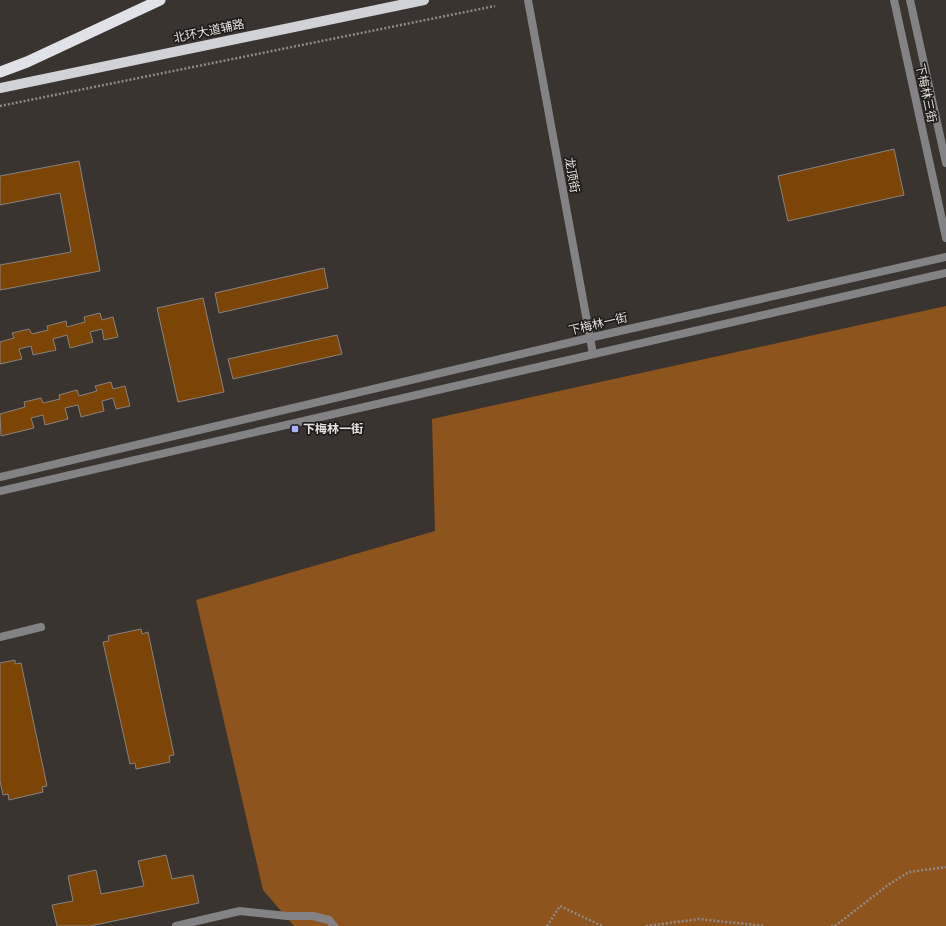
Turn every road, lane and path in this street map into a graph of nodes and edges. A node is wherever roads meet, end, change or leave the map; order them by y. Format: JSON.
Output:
{"nodes":[{"id":1,"x":160,"y":0,"type":"edge"},
{"id":2,"x":424,"y":0,"type":"edge"},
{"id":3,"x":528,"y":0,"type":"edge"},
{"id":4,"x":894,"y":0,"type":"edge"},
{"id":5,"x":910,"y":0,"type":"edge"},
{"id":6,"x":495,"y":6,"type":"dead end"},
{"id":7,"x":0,"y":72,"type":"edge"},
{"id":8,"x":0,"y":88,"type":"edge"},
{"id":9,"x":0,"y":106,"type":"edge"},
{"id":10,"x":946,"y":163,"type":"edge"},
{"id":11,"x":946,"y":238,"type":"edge"},
{"id":12,"x":946,"y":257,"type":"edge"},
{"id":13,"x":946,"y":273,"type":"edge"},
{"id":14,"x":590,"y":338,"type":"junction"},
{"id":15,"x":592,"y":354,"type":"junction"},
{"id":16,"x":0,"y":478,"type":"edge"},
{"id":17,"x":0,"y":490,"type":"edge"},
{"id":18,"x":42,"y":627,"type":"dead end"},
{"id":19,"x":0,"y":637,"type":"edge"},
{"id":20,"x":946,"y":867,"type":"edge"},
{"id":21,"x":331,"y":923,"type":"edge"},
{"id":22,"x":176,"y":926,"type":"edge"},
{"id":23,"x":547,"y":926,"type":"edge"},
{"id":24,"x":602,"y":926,"type":"edge"},
{"id":25,"x":646,"y":926,"type":"edge"},
{"id":26,"x":765,"y":926,"type":"edge"},
{"id":27,"x":831,"y":926,"type":"edge"}],
"edges":[{"from":1,"to":7,"type":"highway"},
{"from":2,"to":8,"type":"main road","name":"北环大道辅路"},
{"from":3,"to":14,"type":"street","name":"龙顶街"},
{"from":4,"to":11,"type":"street","name":"下梅林三街"},
{"from":5,"to":10,"type":"street","name":"下梅林三街"},
{"from":6,"to":9,"type":"path"},
{"from":12,"to":14,"type":"street","name":"下梅林一街"},
{"from":13,"to":15,"type":"street"},
{"from":14,"to":15,"type":"street","name":"龙顶街"},
{"from":14,"to":16,"type":"street","name":"下梅林一街"},
{"from":15,"to":17,"type":"street"},
{"from":18,"to":19,"type":"street"},
{"from":20,"to":27,"type":"path"},
{"from":21,"to":22,"type":"street"},
{"from":23,"to":24,"type":"path"},
{"from":25,"to":26,"type":"path"}]}
